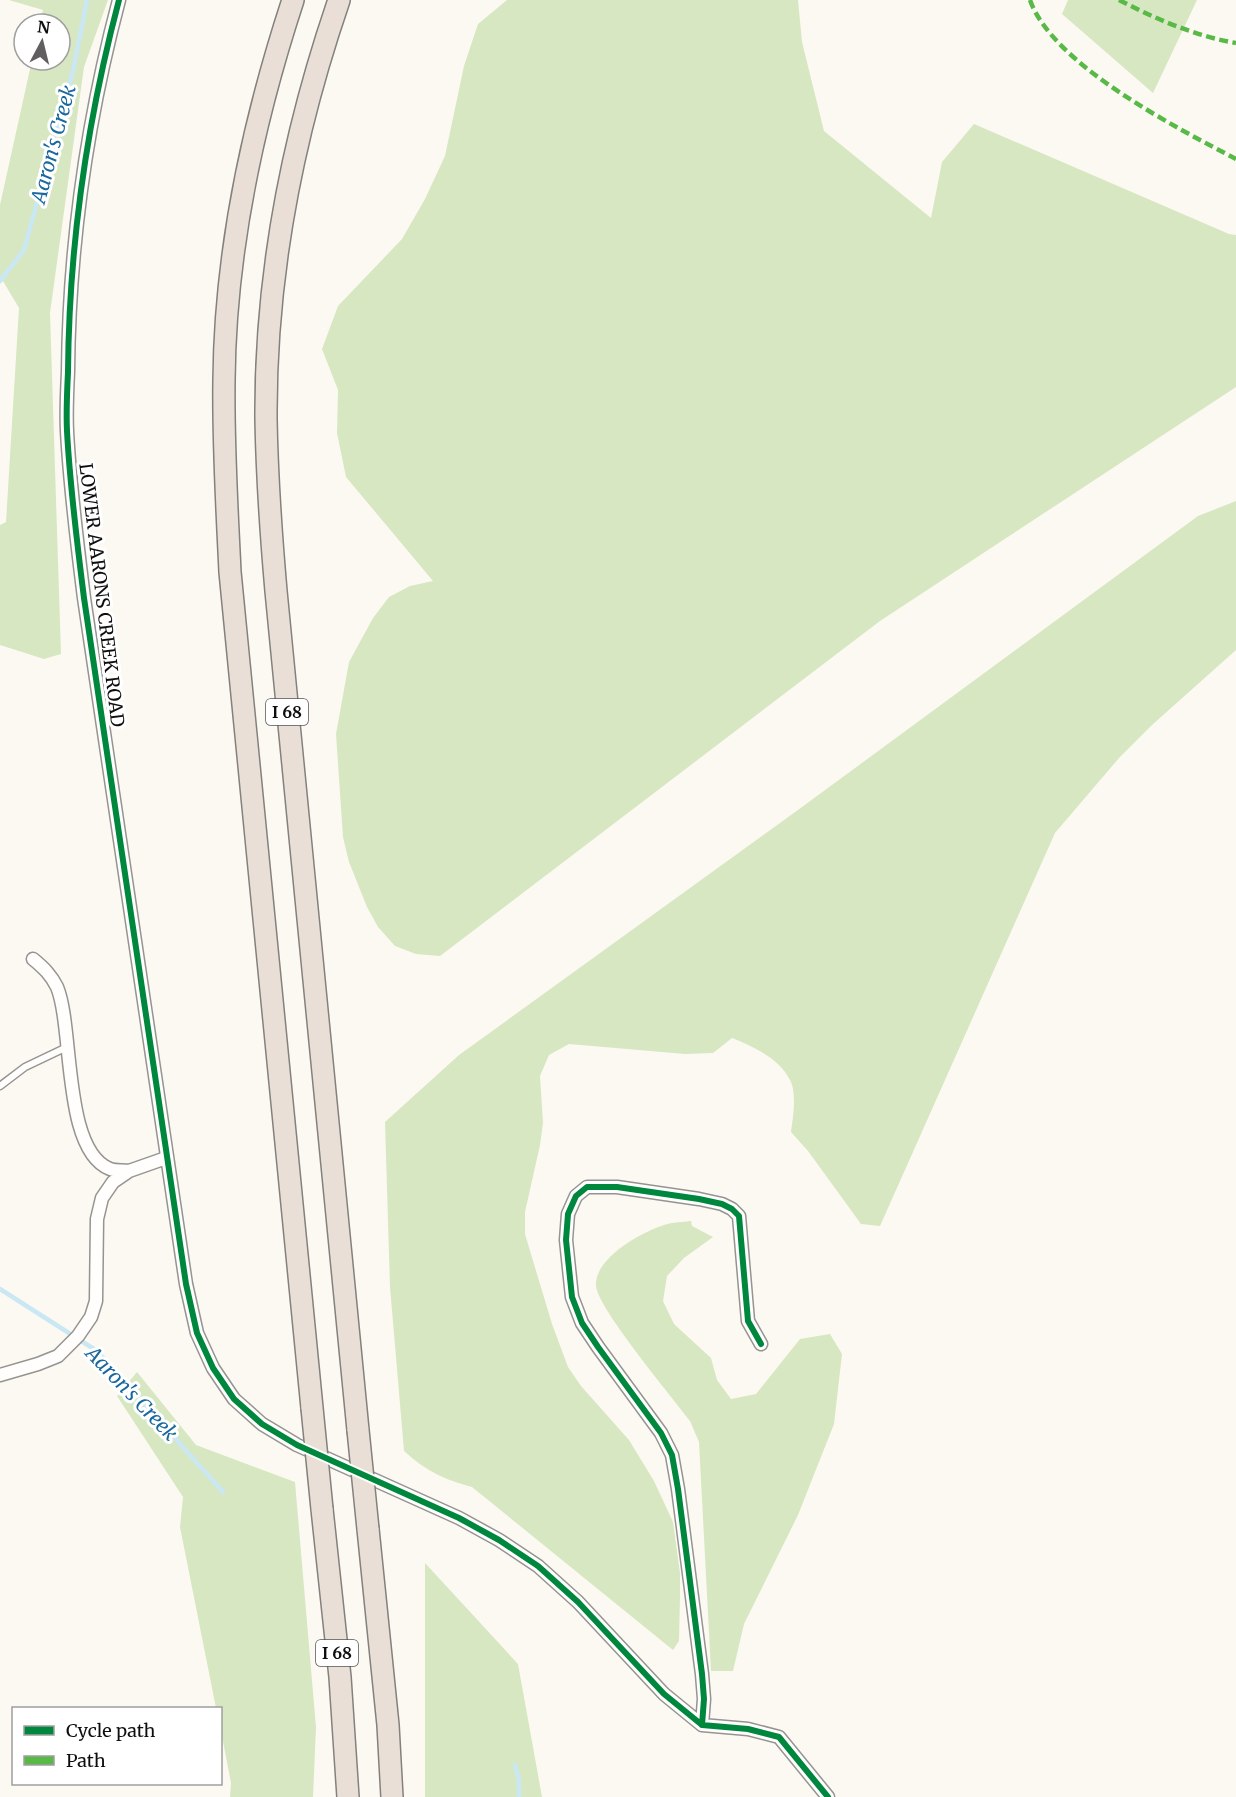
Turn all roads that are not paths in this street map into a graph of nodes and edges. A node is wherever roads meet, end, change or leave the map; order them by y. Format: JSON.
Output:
{"nodes":[{"id":1,"x":119,"y":0,"type":"edge"},
{"id":2,"x":293,"y":0,"type":"edge"},
{"id":3,"x":339,"y":0,"type":"edge"},
{"id":4,"x":33,"y":959,"type":"dead end"},
{"id":5,"x":67,"y":1047,"type":"junction"},
{"id":6,"x":0,"y":1086,"type":"edge"},
{"id":7,"x":166,"y":1158,"type":"junction"},
{"id":8,"x":129,"y":1171,"type":"junction"},
{"id":9,"x":761,"y":1344,"type":"dead end"},
{"id":10,"x":0,"y":1375,"type":"edge"},
{"id":11,"x":702,"y":1725,"type":"junction"},
{"id":12,"x":348,"y":1797,"type":"edge"},
{"id":13,"x":392,"y":1797,"type":"edge"},
{"id":14,"x":828,"y":1797,"type":"edge"}],
"edges":[{"from":1,"to":7,"type":"street","name":"LOWER AARONS CREEK ROAD"},
{"from":2,"to":12,"type":"highway","number":"I 68","bridge":true},
{"from":3,"to":13,"type":"highway","number":"I 68","bridge":true},
{"from":4,"to":5,"type":"street"},
{"from":5,"to":6,"type":"lane"},
{"from":5,"to":8,"type":"street"},
{"from":7,"to":8,"type":"street"},
{"from":7,"to":11,"type":"street","name":"LOWER AARONS CREEK ROAD"},
{"from":8,"to":10,"type":"street"},
{"from":9,"to":11,"type":"street"},
{"from":11,"to":14,"type":"street"}]}
